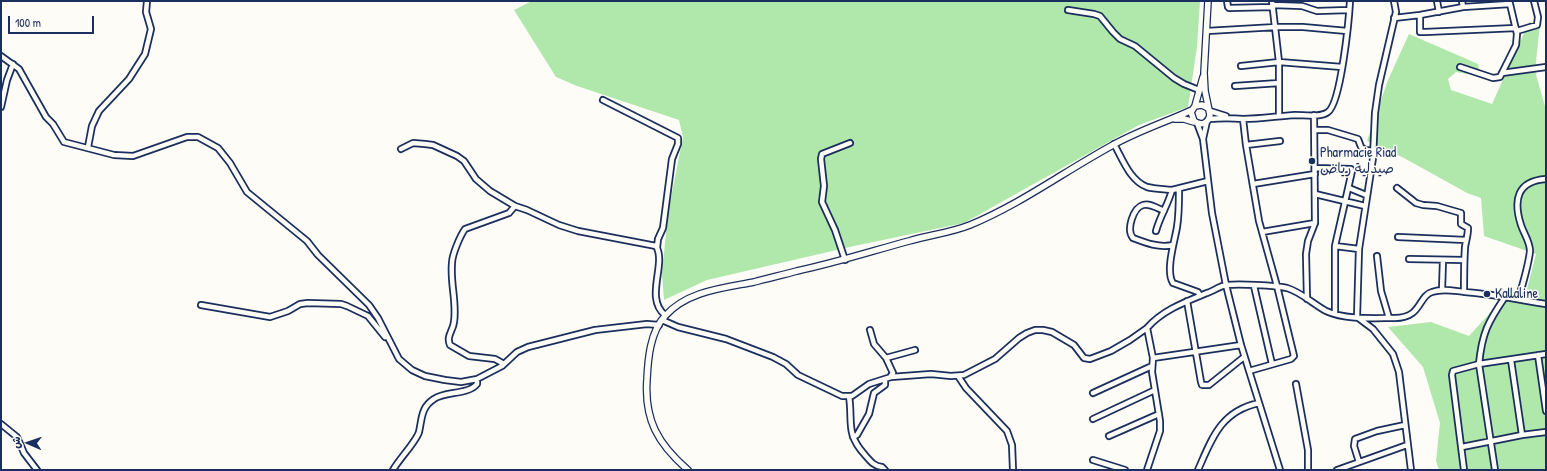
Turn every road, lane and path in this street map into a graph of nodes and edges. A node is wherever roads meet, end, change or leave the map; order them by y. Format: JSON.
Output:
{"nodes":[{"id":1,"x":147,"y":1,"type":"edge"},
{"id":2,"x":1208,"y":1,"type":"edge"},
{"id":3,"x":1227,"y":1,"type":"edge"},
{"id":4,"x":1350,"y":1,"type":"edge"},
{"id":5,"x":1394,"y":1,"type":"edge"},
{"id":6,"x":1437,"y":1,"type":"edge"},
{"id":7,"x":1462,"y":1,"type":"edge"},
{"id":8,"x":1534,"y":1,"type":"edge"},
{"id":9,"x":1509,"y":2,"type":"edge"},
{"id":10,"x":1273,"y":5,"type":"edge"},
{"id":11,"x":1463,"y":8,"type":"junction"},
{"id":12,"x":1068,"y":10,"type":"dead end"},
{"id":13,"x":1349,"y":10,"type":"junction"},
{"id":14,"x":1439,"y":12,"type":"junction"},
{"id":15,"x":1420,"y":15,"type":"junction"},
{"id":16,"x":1394,"y":18,"type":"junction"},
{"id":17,"x":1276,"y":27,"type":"junction"},
{"id":18,"x":1517,"y":30,"type":"junction"},
{"id":19,"x":1207,"y":31,"type":"junction"},
{"id":20,"x":1346,"y":31,"type":"junction"},
{"id":21,"x":1,"y":56,"type":"edge"},
{"id":22,"x":1279,"y":62,"type":"junction"},
{"id":23,"x":13,"y":64,"type":"junction"},
{"id":24,"x":1241,"y":66,"type":"dead end"},
{"id":25,"x":1342,"y":67,"type":"junction"},
{"id":26,"x":1460,"y":67,"type":"dead end"},
{"id":27,"x":1546,"y":67,"type":"edge"},
{"id":28,"x":1204,"y":73,"type":"junction"},
{"id":29,"x":1502,"y":73,"type":"junction"},
{"id":30,"x":1279,"y":83,"type":"junction"},
{"id":31,"x":1235,"y":86,"type":"dead end"},
{"id":32,"x":1199,"y":90,"type":"junction"},
{"id":33,"x":603,"y":100,"type":"dead end"},
{"id":34,"x":1,"y":107,"type":"edge"},
{"id":35,"x":1194,"y":108,"type":"junction"},
{"id":36,"x":1209,"y":110,"type":"junction"},
{"id":37,"x":1314,"y":115,"type":"junction"},
{"id":38,"x":1279,"y":116,"type":"junction"},
{"id":39,"x":1229,"y":117,"type":"junction"},
{"id":40,"x":1173,"y":118,"type":"junction"},
{"id":41,"x":1243,"y":119,"type":"junction"},
{"id":42,"x":1208,"y":120,"type":"junction"},
{"id":43,"x":1196,"y":123,"type":"junction"},
{"id":44,"x":1314,"y":130,"type":"junction"},
{"id":45,"x":1203,"y":139,"type":"junction"},
{"id":46,"x":1280,"y":141,"type":"dead end"},
{"id":47,"x":850,"y":143,"type":"dead end"},
{"id":48,"x":1114,"y":144,"type":"junction"},
{"id":49,"x":1246,"y":145,"type":"junction"},
{"id":50,"x":88,"y":147,"type":"junction"},
{"id":51,"x":401,"y":149,"type":"dead end"},
{"id":52,"x":1373,"y":151,"type":"junction"},
{"id":53,"x":1315,"y":168,"type":"junction"},
{"id":54,"x":1315,"y":174,"type":"junction"},
{"id":55,"x":1546,"y":180,"type":"edge"},
{"id":56,"x":1208,"y":181,"type":"junction"},
{"id":57,"x":1253,"y":184,"type":"junction"},
{"id":58,"x":1349,"y":188,"type":"junction"},
{"id":59,"x":1397,"y":188,"type":"dead end"},
{"id":60,"x":1179,"y":189,"type":"junction"},
{"id":61,"x":1172,"y":190,"type":"junction"},
{"id":62,"x":1315,"y":194,"type":"junction"},
{"id":63,"x":1366,"y":195,"type":"junction"},
{"id":64,"x":1346,"y":202,"type":"junction"},
{"id":65,"x":515,"y":206,"type":"junction"},
{"id":66,"x":1365,"y":206,"type":"junction"},
{"id":67,"x":1164,"y":211,"type":"junction"},
{"id":68,"x":1316,"y":223,"type":"junction"},
{"id":69,"x":1156,"y":232,"type":"dead end"},
{"id":70,"x":1262,"y":232,"type":"junction"},
{"id":71,"x":1398,"y":237,"type":"dead end"},
{"id":72,"x":1466,"y":240,"type":"junction"},
{"id":73,"x":1173,"y":244,"type":"junction"},
{"id":74,"x":1335,"y":246,"type":"junction"},
{"id":75,"x":657,"y":248,"type":"junction"},
{"id":76,"x":1359,"y":249,"type":"junction"},
{"id":77,"x":1377,"y":256,"type":"dead end"},
{"id":78,"x":1409,"y":258,"type":"dead end"},
{"id":79,"x":845,"y":260,"type":"junction"},
{"id":80,"x":1443,"y":260,"type":"junction"},
{"id":81,"x":1464,"y":260,"type":"junction"},
{"id":82,"x":1226,"y":285,"type":"junction"},
{"id":83,"x":1254,"y":286,"type":"junction"},
{"id":84,"x":1277,"y":286,"type":"junction"},
{"id":85,"x":1442,"y":290,"type":"junction"},
{"id":86,"x":1464,"y":292,"type":"junction"},
{"id":87,"x":1200,"y":296,"type":"junction"},
{"id":88,"x":1505,"y":297,"type":"junction"},
{"id":89,"x":1307,"y":299,"type":"junction"},
{"id":90,"x":1518,"y":299,"type":"junction"},
{"id":91,"x":1187,"y":301,"type":"junction"},
{"id":92,"x":1546,"y":304,"type":"edge"},
{"id":93,"x":201,"y":305,"type":"dead end"},
{"id":94,"x":1335,"y":314,"type":"junction"},
{"id":95,"x":1357,"y":317,"type":"junction"},
{"id":96,"x":1389,"y":318,"type":"junction"},
{"id":97,"x":662,"y":320,"type":"junction"},
{"id":98,"x":1147,"y":328,"type":"junction"},
{"id":99,"x":870,"y":330,"type":"dead end"},
{"id":100,"x":391,"y":345,"type":"junction"},
{"id":101,"x":1241,"y":345,"type":"junction"},
{"id":102,"x":915,"y":350,"type":"dead end"},
{"id":103,"x":1196,"y":351,"type":"junction"},
{"id":104,"x":1546,"y":354,"type":"edge"},
{"id":105,"x":1538,"y":356,"type":"junction"},
{"id":106,"x":1244,"y":357,"type":"junction"},
{"id":107,"x":886,"y":358,"type":"junction"},
{"id":108,"x":1153,"y":358,"type":"junction"},
{"id":109,"x":1511,"y":360,"type":"junction"},
{"id":110,"x":504,"y":364,"type":"junction"},
{"id":111,"x":1272,"y":364,"type":"junction"},
{"id":112,"x":1479,"y":364,"type":"junction"},
{"id":113,"x":1152,"y":366,"type":"junction"},
{"id":114,"x":1249,"y":371,"type":"junction"},
{"id":115,"x":958,"y":376,"type":"junction"},
{"id":116,"x":890,"y":377,"type":"junction"},
{"id":117,"x":477,"y":379,"type":"junction"},
{"id":118,"x":884,"y":379,"type":"junction"},
{"id":119,"x":1296,"y":384,"type":"dead end"},
{"id":120,"x":1155,"y":390,"type":"junction"},
{"id":121,"x":1093,"y":392,"type":"dead end"},
{"id":122,"x":849,"y":396,"type":"junction"},
{"id":123,"x":1259,"y":403,"type":"junction"},
{"id":124,"x":1546,"y":411,"type":"edge"},
{"id":125,"x":1159,"y":414,"type":"junction"},
{"id":126,"x":1093,"y":419,"type":"dead end"},
{"id":127,"x":1,"y":424,"type":"edge"},
{"id":128,"x":1405,"y":425,"type":"junction"},
{"id":129,"x":1546,"y":432,"type":"edge"},
{"id":130,"x":1522,"y":435,"type":"junction"},
{"id":131,"x":1109,"y":436,"type":"dead end"},
{"id":132,"x":853,"y":437,"type":"junction"},
{"id":133,"x":1491,"y":442,"type":"junction"},
{"id":134,"x":1407,"y":445,"type":"junction"},
{"id":135,"x":1462,"y":447,"type":"junction"},
{"id":136,"x":1093,"y":460,"type":"dead end"},
{"id":137,"x":1359,"y":462,"type":"junction"},
{"id":138,"x":1409,"y":469,"type":"edge"},
{"id":139,"x":36,"y":470,"type":"edge"},
{"id":140,"x":393,"y":470,"type":"edge"},
{"id":141,"x":688,"y":470,"type":"edge"},
{"id":142,"x":885,"y":470,"type":"edge"},
{"id":143,"x":1013,"y":470,"type":"edge"},
{"id":144,"x":1125,"y":470,"type":"edge"},
{"id":145,"x":1147,"y":470,"type":"edge"},
{"id":146,"x":1198,"y":470,"type":"edge"},
{"id":147,"x":1280,"y":470,"type":"edge"},
{"id":148,"x":1308,"y":470,"type":"edge"},
{"id":149,"x":1337,"y":470,"type":"edge"},
{"id":150,"x":1464,"y":470,"type":"edge"},
{"id":151,"x":1495,"y":470,"type":"edge"}],
"edges":[{"from":1,"to":50,"type":"street"},
{"from":2,"to":19,"type":"street"},
{"from":3,"to":10,"type":"street"},
{"from":4,"to":13,"type":"street"},
{"from":5,"to":16,"type":"street"},
{"from":6,"to":14,"type":"street"},
{"from":7,"to":11,"type":"street"},
{"from":8,"to":18,"type":"street"},
{"from":9,"to":11,"type":"street"},
{"from":9,"to":18,"type":"street"},
{"from":10,"to":13,"type":"street"},
{"from":10,"to":17,"type":"street"},
{"from":11,"to":14,"type":"street"},
{"from":12,"to":32,"type":"street"},
{"from":13,"to":20,"type":"street"},
{"from":14,"to":15,"type":"street"},
{"from":15,"to":16,"type":"street"},
{"from":15,"to":18,"type":"street"},
{"from":16,"to":52,"type":"street"},
{"from":17,"to":19,"type":"street"},
{"from":17,"to":20,"type":"street"},
{"from":17,"to":22,"type":"street"},
{"from":18,"to":29,"type":"street"},
{"from":19,"to":28,"type":"street"},
{"from":20,"to":25,"type":"street"},
{"from":21,"to":23,"type":"street"},
{"from":22,"to":24,"type":"street"},
{"from":22,"to":25,"type":"street"},
{"from":22,"to":30,"type":"street"},
{"from":23,"to":34,"type":"street"},
{"from":23,"to":50,"type":"street"},
{"from":25,"to":37,"type":"street"},
{"from":26,"to":29,"type":"street"},
{"from":27,"to":29,"type":"street"},
{"from":28,"to":32,"type":"street"},
{"from":28,"to":36,"type":"street"},
{"from":30,"to":31,"type":"street"},
{"from":30,"to":38,"type":"street"},
{"from":32,"to":35,"type":"street"},
{"from":33,"to":75,"type":"street"},
{"from":35,"to":36,"type":"street"},
{"from":35,"to":40,"type":"street"},
{"from":35,"to":43,"type":"street"},
{"from":36,"to":39,"type":"street"},
{"from":36,"to":42,"type":"street"},
{"from":37,"to":38,"type":"street"},
{"from":37,"to":44,"type":"street"},
{"from":38,"to":41,"type":"street"},
{"from":39,"to":41,"type":"street"},
{"from":39,"to":42,"type":"street"},
{"from":40,"to":43,"type":"street"},
{"from":40,"to":48,"type":"street"},
{"from":41,"to":49,"type":"street"},
{"from":42,"to":43,"type":"street"},
{"from":42,"to":45,"type":"street"},
{"from":43,"to":45,"type":"street"},
{"from":44,"to":52,"type":"street"},
{"from":44,"to":53,"type":"street"},
{"from":45,"to":56,"type":"street"},
{"from":46,"to":49,"type":"street"},
{"from":47,"to":79,"type":"street"},
{"from":48,"to":61,"type":"street"},
{"from":48,"to":79,"type":"street"},
{"from":49,"to":57,"type":"street"},
{"from":50,"to":100,"type":"street"},
{"from":51,"to":65,"type":"street"},
{"from":52,"to":63,"type":"street"},
{"from":53,"to":54,"type":"street"},
{"from":53,"to":58,"type":"street"},
{"from":54,"to":57,"type":"street"},
{"from":54,"to":62,"type":"street"},
{"from":55,"to":90,"type":"street"},
{"from":56,"to":60,"type":"street"},
{"from":56,"to":82,"type":"street"},
{"from":57,"to":70,"type":"street"},
{"from":58,"to":63,"type":"street"},
{"from":58,"to":64,"type":"street"},
{"from":59,"to":72,"type":"street"},
{"from":60,"to":61,"type":"street"},
{"from":60,"to":73,"type":"street"},
{"from":61,"to":67,"type":"street"},
{"from":62,"to":64,"type":"street"},
{"from":62,"to":68,"type":"street"},
{"from":63,"to":66,"type":"street"},
{"from":64,"to":66,"type":"street"},
{"from":64,"to":74,"type":"street"},
{"from":65,"to":75,"type":"street"},
{"from":65,"to":110,"type":"street"},
{"from":66,"to":76,"type":"street"},
{"from":67,"to":69,"type":"street"},
{"from":67,"to":73,"type":"street"},
{"from":68,"to":70,"type":"street"},
{"from":68,"to":89,"type":"street"},
{"from":70,"to":84,"type":"street"},
{"from":71,"to":72,"type":"street"},
{"from":72,"to":81,"type":"street"},
{"from":73,"to":87,"type":"street"},
{"from":74,"to":76,"type":"street"},
{"from":74,"to":94,"type":"street"},
{"from":75,"to":97,"type":"street"},
{"from":76,"to":95,"type":"street"},
{"from":77,"to":96,"type":"street"},
{"from":78,"to":80,"type":"street"},
{"from":79,"to":97,"type":"street"},
{"from":80,"to":81,"type":"street"},
{"from":80,"to":85,"type":"street"},
{"from":81,"to":86,"type":"street"},
{"from":82,"to":83,"type":"street"},
{"from":82,"to":87,"type":"street"},
{"from":82,"to":101,"type":"street"},
{"from":83,"to":84,"type":"street"},
{"from":83,"to":111,"type":"street"},
{"from":84,"to":89,"type":"street"},
{"from":84,"to":111,"type":"street"},
{"from":85,"to":86,"type":"street"},
{"from":85,"to":96,"type":"street"},
{"from":86,"to":88,"type":"street"},
{"from":87,"to":91,"type":"street"},
{"from":88,"to":90,"type":"street"},
{"from":88,"to":112,"type":"street"},
{"from":89,"to":94,"type":"street"},
{"from":90,"to":92,"type":"street"},
{"from":91,"to":98,"type":"street"},
{"from":91,"to":103,"type":"street"},
{"from":93,"to":100,"type":"street"},
{"from":94,"to":95,"type":"street"},
{"from":95,"to":96,"type":"street"},
{"from":95,"to":128,"type":"street"},
{"from":97,"to":110,"type":"street"},
{"from":97,"to":122,"type":"street"},
{"from":97,"to":141,"type":"street"},
{"from":98,"to":108,"type":"street"},
{"from":98,"to":115,"type":"street"},
{"from":99,"to":107,"type":"street"},
{"from":100,"to":117,"type":"street"},
{"from":101,"to":103,"type":"street"},
{"from":101,"to":106,"type":"street"},
{"from":102,"to":107,"type":"street"},
{"from":103,"to":106,"type":"street"},
{"from":103,"to":108,"type":"street"},
{"from":104,"to":105,"type":"street"},
{"from":105,"to":109,"type":"street"},
{"from":105,"to":124,"type":"street"},
{"from":106,"to":114,"type":"street"},
{"from":107,"to":116,"type":"street"},
{"from":108,"to":113,"type":"street"},
{"from":109,"to":112,"type":"street"},
{"from":109,"to":130,"type":"street"},
{"from":110,"to":117,"type":"street"},
{"from":111,"to":114,"type":"street"},
{"from":112,"to":133,"type":"street"},
{"from":112,"to":135,"type":"street"},
{"from":113,"to":120,"type":"street"},
{"from":113,"to":121,"type":"street"},
{"from":114,"to":123,"type":"street"},
{"from":115,"to":116,"type":"street"},
{"from":115,"to":143,"type":"street"},
{"from":116,"to":118,"type":"street"},
{"from":117,"to":140,"type":"street"},
{"from":118,"to":122,"type":"street"},
{"from":118,"to":132,"type":"street"},
{"from":119,"to":148,"type":"street"},
{"from":120,"to":125,"type":"street"},
{"from":120,"to":126,"type":"street"},
{"from":122,"to":132,"type":"street"},
{"from":123,"to":146,"type":"street"},
{"from":123,"to":147,"type":"street"},
{"from":125,"to":131,"type":"street"},
{"from":125,"to":145,"type":"street"},
{"from":127,"to":139,"type":"street"},
{"from":128,"to":134,"type":"street"},
{"from":128,"to":137,"type":"street"},
{"from":129,"to":130,"type":"street"},
{"from":130,"to":133,"type":"street"},
{"from":132,"to":142,"type":"street"},
{"from":133,"to":135,"type":"street"},
{"from":133,"to":151,"type":"street"},
{"from":134,"to":137,"type":"street"},
{"from":134,"to":138,"type":"street"},
{"from":135,"to":150,"type":"street"},
{"from":136,"to":144,"type":"street"},
{"from":137,"to":149,"type":"street"}]}
